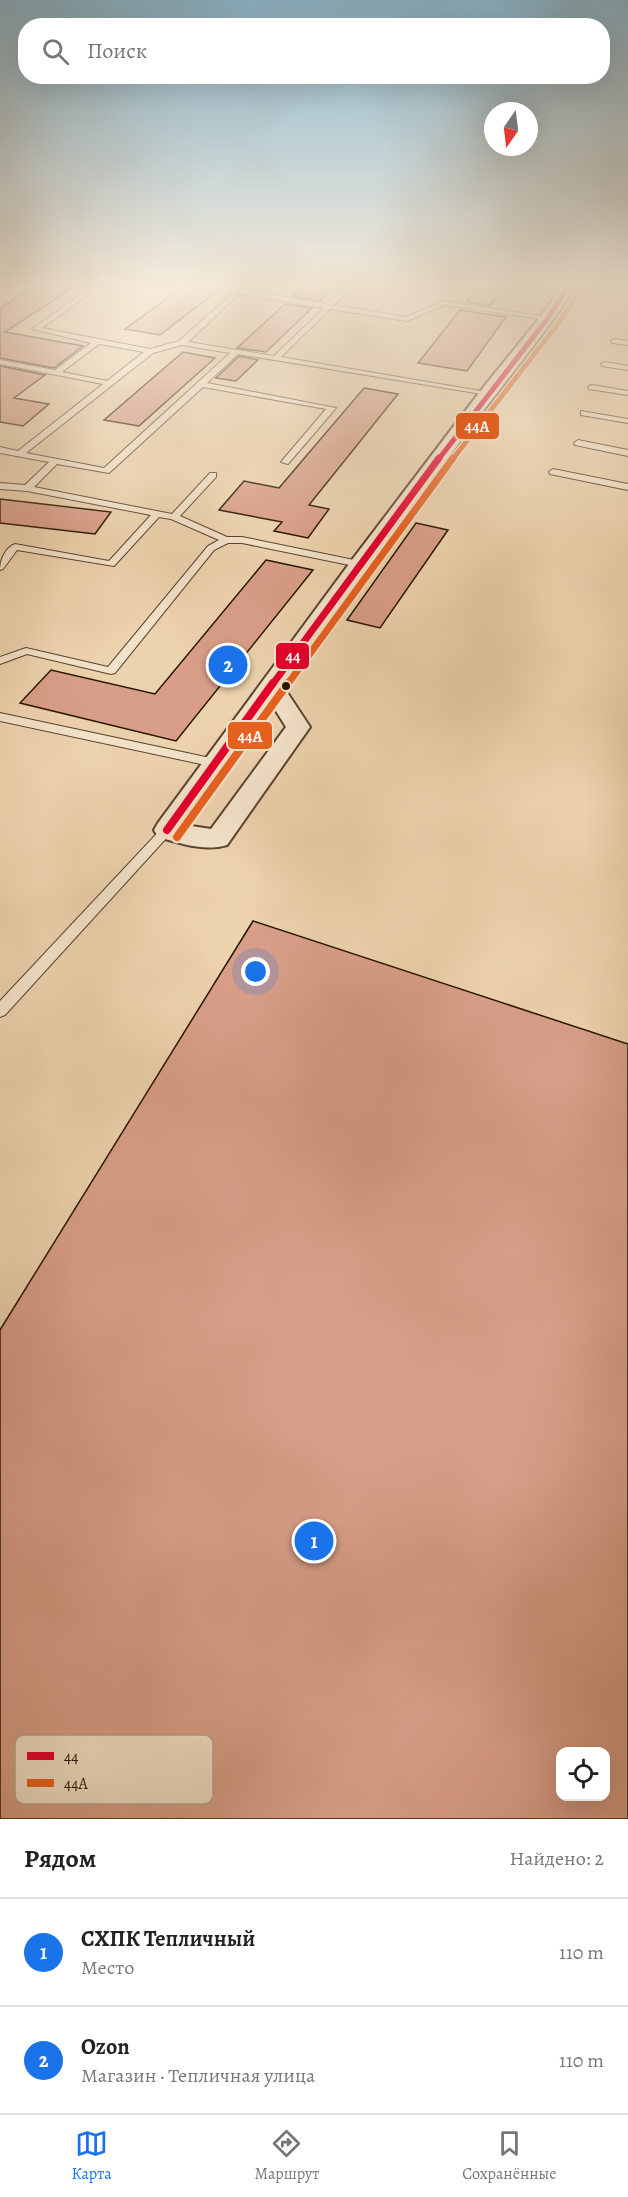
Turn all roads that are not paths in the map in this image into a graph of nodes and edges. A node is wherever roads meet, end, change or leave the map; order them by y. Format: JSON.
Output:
{"nodes":[{"id":1,"x":35,"y":369,"type":"edge"},
{"id":2,"x":61,"y":369,"type":"edge"},
{"id":3,"x":126,"y":369,"type":"edge"},
{"id":4,"x":218,"y":369,"type":"edge"},
{"id":5,"x":342,"y":369,"type":"edge"},
{"id":6,"x":507,"y":369,"type":"edge"},
{"id":7,"x":56,"y":373,"type":"junction"},
{"id":8,"x":107,"y":383,"type":"junction"},
{"id":9,"x":201,"y":384,"type":"junction"},
{"id":10,"x":592,"y":387,"type":"dead end"},
{"id":11,"x":488,"y":393,"type":"junction"},
{"id":12,"x":628,"y":393,"type":"edge"},
{"id":13,"x":584,"y":413,"type":"dead end"},
{"id":14,"x":628,"y":421,"type":"edge"},
{"id":15,"x":578,"y":444,"type":"dead end"},
{"id":16,"x":0,"y":450,"type":"edge"},
{"id":17,"x":628,"y":453,"type":"edge"},
{"id":18,"x":20,"y":454,"type":"junction"},
{"id":19,"x":55,"y":461,"type":"junction"},
{"id":20,"x":285,"y":462,"type":"dead end"},
{"id":21,"x":552,"y":472,"type":"dead end"},
{"id":22,"x":213,"y":475,"type":"dead end"},
{"id":23,"x":0,"y":486,"type":"edge"},
{"id":24,"x":628,"y":487,"type":"edge"},
{"id":25,"x":27,"y":488,"type":"junction"},
{"id":26,"x":158,"y":514,"type":"junction"},
{"id":27,"x":174,"y":517,"type":"junction"},
{"id":28,"x":226,"y":540,"type":"junction"},
{"id":29,"x":359,"y":564,"type":"junction"},
{"id":30,"x":0,"y":567,"type":"edge"},
{"id":31,"x":0,"y":661,"type":"edge"},
{"id":32,"x":272,"y":686,"type":"junction"},
{"id":33,"x":0,"y":717,"type":"edge"},
{"id":34,"x":215,"y":763,"type":"junction"},
{"id":35,"x":167,"y":830,"type":"junction"},
{"id":36,"x":0,"y":1011,"type":"edge"}],
"edges":[{"from":1,"to":7,"type":"lane"},
{"from":2,"to":7,"type":"lane"},
{"from":3,"to":8,"type":"lane"},
{"from":4,"to":9,"type":"lane"},
{"from":5,"to":11,"type":"lane"},
{"from":6,"to":11,"type":"street"},
{"from":7,"to":8,"type":"lane"},
{"from":8,"to":18,"type":"lane"},
{"from":9,"to":19,"type":"lane"},
{"from":9,"to":20,"type":"lane"},
{"from":10,"to":12,"type":"lane"},
{"from":11,"to":29,"type":"street"},
{"from":13,"to":14,"type":"lane"},
{"from":15,"to":17,"type":"lane"},
{"from":16,"to":18,"type":"lane"},
{"from":18,"to":19,"type":"lane"},
{"from":19,"to":25,"type":"lane"},
{"from":21,"to":24,"type":"lane"},
{"from":22,"to":27,"type":"lane"},
{"from":23,"to":25,"type":"lane"},
{"from":25,"to":26,"type":"lane"},
{"from":26,"to":27,"type":"lane"},
{"from":26,"to":30,"type":"lane"},
{"from":27,"to":28,"type":"lane"},
{"from":28,"to":29,"type":"lane"},
{"from":28,"to":31,"type":"lane"},
{"from":29,"to":32,"type":"street"},
{"from":32,"to":34,"type":"street"},
{"from":32,"to":35,"type":"street"},
{"from":33,"to":34,"type":"lane"},
{"from":34,"to":35,"type":"street"},
{"from":35,"to":36,"type":"lane"}]}
